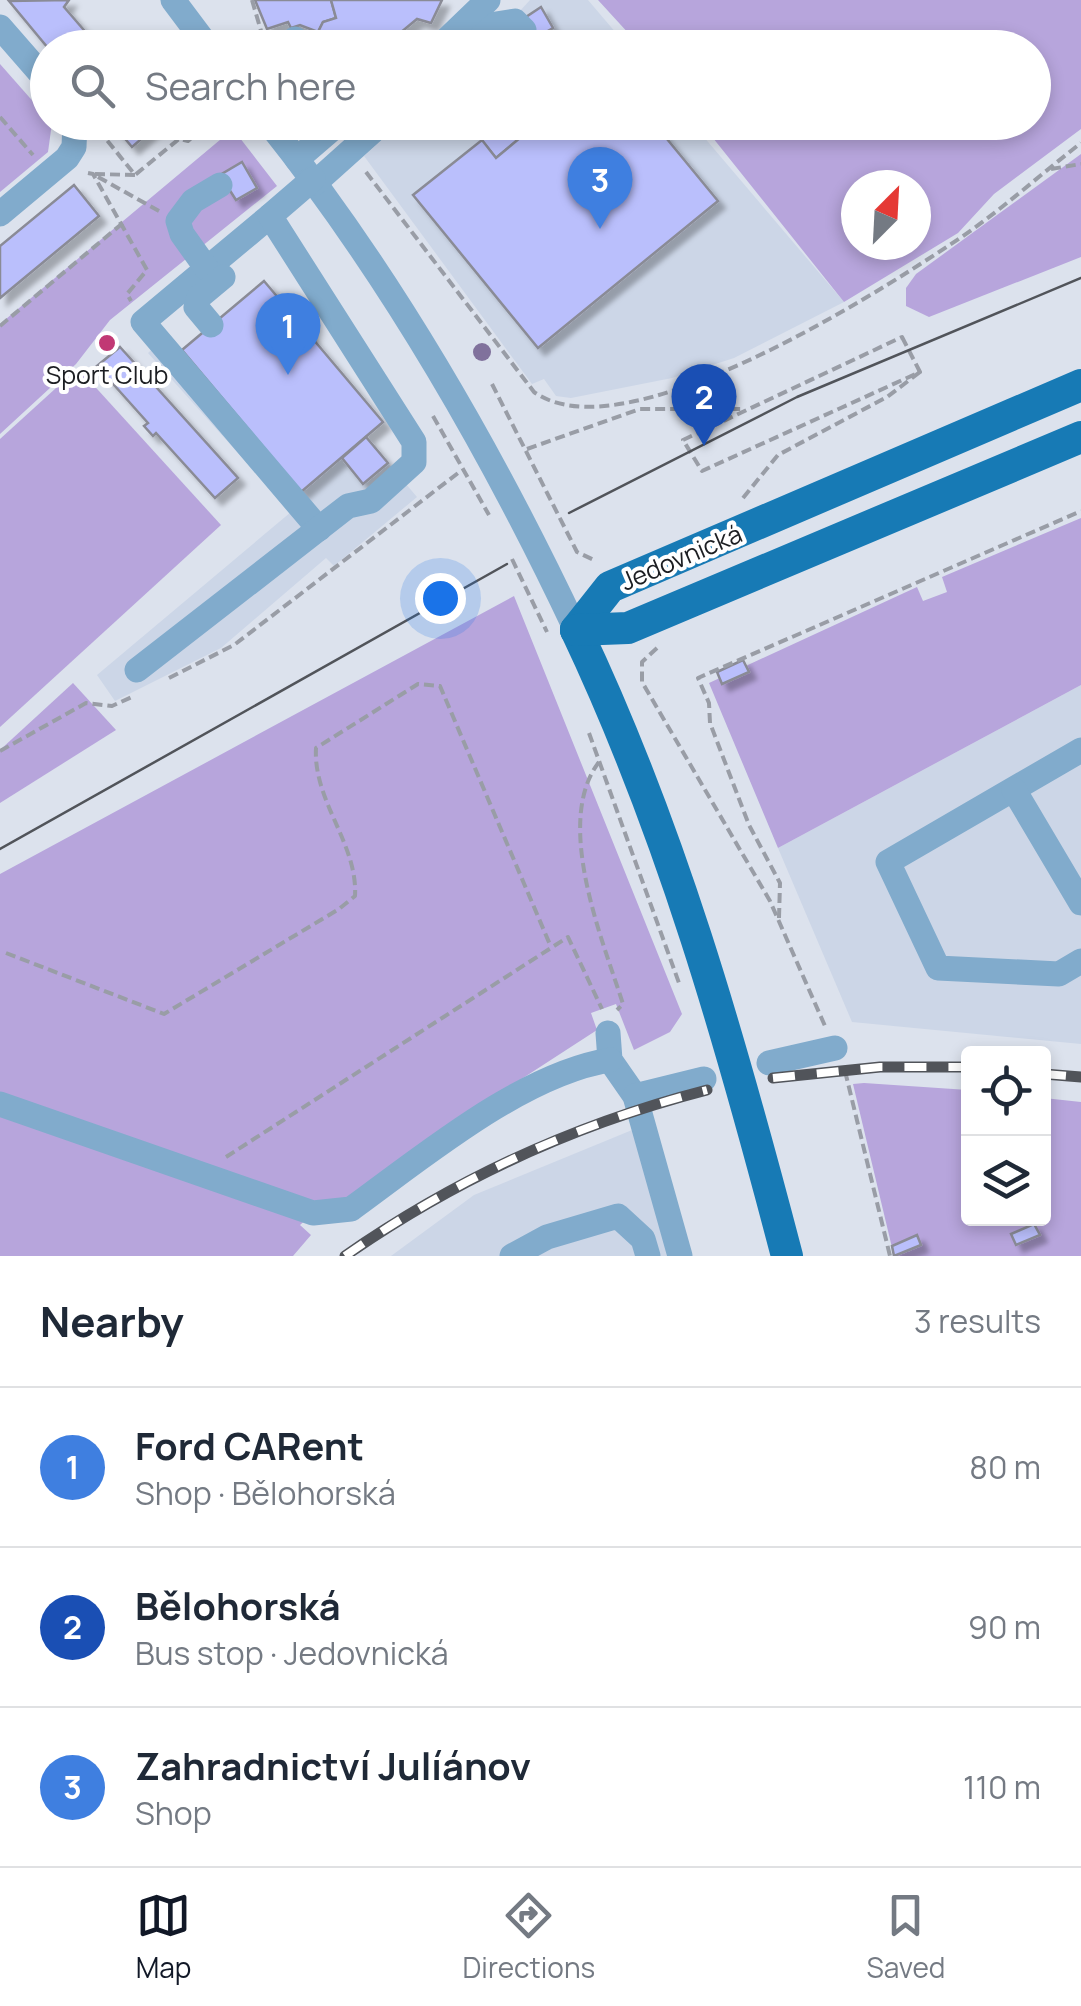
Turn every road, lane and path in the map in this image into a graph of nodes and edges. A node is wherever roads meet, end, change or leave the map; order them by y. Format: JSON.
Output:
{"nodes":[{"id":1,"x":173,"y":0,"type":"edge"},
{"id":2,"x":252,"y":0,"type":"edge"},
{"id":3,"x":488,"y":0,"type":"edge"},
{"id":4,"x":0,"y":27,"type":"edge"},
{"id":5,"x":196,"y":30,"type":"edge"},
{"id":6,"x":261,"y":30,"type":"edge"},
{"id":7,"x":457,"y":30,"type":"edge"},
{"id":8,"x":489,"y":30,"type":"edge"},
{"id":9,"x":524,"y":30,"type":"dead end"},
{"id":10,"x":30,"y":61,"type":"edge"},
{"id":11,"x":0,"y":117,"type":"edge"},
{"id":12,"x":30,"y":130,"type":"edge"},
{"id":13,"x":107,"y":140,"type":"edge"},
{"id":14,"x":177,"y":140,"type":"edge"},
{"id":15,"x":282,"y":140,"type":"edge"},
{"id":16,"x":329,"y":140,"type":"edge"},
{"id":17,"x":364,"y":140,"type":"edge"},
{"id":18,"x":1081,"y":143,"type":"edge"},
{"id":19,"x":68,"y":147,"type":"edge"},
{"id":20,"x":350,"y":152,"type":"junction"},
{"id":21,"x":1081,"y":164,"type":"edge"},
{"id":22,"x":1046,"y":170,"type":"junction"},
{"id":23,"x":94,"y":174,"type":"junction"},
{"id":24,"x":308,"y":174,"type":"junction"},
{"id":25,"x":135,"y":175,"type":"junction"},
{"id":26,"x":220,"y":184,"type":"dead end"},
{"id":27,"x":0,"y":214,"type":"edge"},
{"id":28,"x":270,"y":216,"type":"junction"},
{"id":29,"x":178,"y":221,"type":"junction"},
{"id":30,"x":124,"y":222,"type":"junction"},
{"id":31,"x":230,"y":248,"type":"junction"},
{"id":32,"x":206,"y":268,"type":"junction"},
{"id":33,"x":144,"y":322,"type":"junction"},
{"id":34,"x":211,"y":325,"type":"dead end"},
{"id":35,"x":0,"y":326,"type":"edge"},
{"id":36,"x":920,"y":372,"type":"junction"},
{"id":37,"x":492,"y":384,"type":"dead end"},
{"id":38,"x":1081,"y":385,"type":"edge"},
{"id":39,"x":662,"y":394,"type":"junction"},
{"id":40,"x":670,"y":406,"type":"junction"},
{"id":41,"x":750,"y":409,"type":"junction"},
{"id":42,"x":433,"y":416,"type":"dead end"},
{"id":43,"x":1081,"y":438,"type":"edge"},
{"id":44,"x":526,"y":449,"type":"junction"},
{"id":45,"x":463,"y":468,"type":"junction"},
{"id":46,"x":735,"y":508,"type":"dead end"},
{"id":47,"x":1081,"y":511,"type":"edge"},
{"id":48,"x":492,"y":521,"type":"dead end"},
{"id":49,"x":319,"y":529,"type":"junction"},
{"id":50,"x":601,"y":564,"type":"dead end"},
{"id":51,"x":522,"y":581,"type":"dead end"},
{"id":52,"x":565,"y":638,"type":"junction"},
{"id":53,"x":642,"y":662,"type":"dead end"},
{"id":54,"x":142,"y":679,"type":"joint"},
{"id":55,"x":164,"y":680,"type":"dead end"},
{"id":56,"x":587,"y":729,"type":"dead end"},
{"id":57,"x":1081,"y":750,"type":"edge"},
{"id":58,"x":0,"y":751,"type":"edge"},
{"id":59,"x":599,"y":762,"type":"junction"},
{"id":60,"x":1014,"y":790,"type":"junction"},
{"id":61,"x":1081,"y":903,"type":"edge"},
{"id":62,"x":778,"y":920,"type":"junction"},
{"id":63,"x":551,"y":947,"type":"junction"},
{"id":64,"x":6,"y":953,"type":"dead end"},
{"id":65,"x":1081,"y":960,"type":"edge"},
{"id":66,"x":685,"y":1000,"type":"dead end"},
{"id":67,"x":606,"y":1024,"type":"junction"},
{"id":68,"x":834,"y":1048,"type":"junction"},
{"id":69,"x":610,"y":1060,"type":"junction"},
{"id":70,"x":769,"y":1064,"type":"dead end"},
{"id":71,"x":704,"y":1080,"type":"dead end"},
{"id":72,"x":635,"y":1096,"type":"junction"},
{"id":73,"x":0,"y":1104,"type":"edge"},
{"id":74,"x":200,"y":1173,"type":"junction"},
{"id":75,"x":512,"y":1256,"type":"edge"},
{"id":76,"x":648,"y":1256,"type":"edge"},
{"id":77,"x":680,"y":1256,"type":"edge"},
{"id":78,"x":788,"y":1256,"type":"edge"},
{"id":79,"x":890,"y":1256,"type":"edge"}],
"edges":[{"from":1,"to":5,"type":"street"},
{"from":2,"to":6,"type":"path"},
{"from":3,"to":7,"type":"street"},
{"from":4,"to":10,"type":"street"},
{"from":8,"to":9,"type":"street"},
{"from":11,"to":12,"type":"path"},
{"from":13,"to":25,"type":"path"},
{"from":14,"to":25,"type":"path"},
{"from":15,"to":24,"type":"street"},
{"from":16,"to":24,"type":"street"},
{"from":17,"to":20,"type":"street"},
{"from":18,"to":22,"type":"path"},
{"from":19,"to":23,"type":"path"},
{"from":19,"to":23,"type":"path"},
{"from":19,"to":27,"type":"street"},
{"from":20,"to":24,"type":"street"},
{"from":20,"to":39,"type":"path"},
{"from":21,"to":22,"type":"path"},
{"from":22,"to":39,"type":"path"},
{"from":23,"to":25,"type":"path"},
{"from":23,"to":29,"type":"path"},
{"from":23,"to":30,"type":"path"},
{"from":24,"to":28,"type":"street"},
{"from":24,"to":52,"type":"street"},
{"from":26,"to":29,"type":"street"},
{"from":28,"to":31,"type":"street"},
{"from":28,"to":49,"type":"street"},
{"from":29,"to":32,"type":"street"},
{"from":30,"to":33,"type":"path"},
{"from":30,"to":35,"type":"path"},
{"from":31,"to":32,"type":"street"},
{"from":31,"to":34,"type":"street"},
{"from":32,"to":33,"type":"street"},
{"from":33,"to":49,"type":"street"},
{"from":36,"to":41,"type":"path"},
{"from":36,"to":41,"type":"path"},
{"from":36,"to":46,"type":"path"},
{"from":37,"to":44,"type":"path"},
{"from":38,"to":52,"type":"main road","name":"Jedovnická"},
{"from":39,"to":40,"type":"path"},
{"from":40,"to":41,"type":"path"},
{"from":40,"to":44,"type":"path"},
{"from":42,"to":45,"type":"path"},
{"from":43,"to":52,"type":"main road","name":"Jedovnická"},
{"from":44,"to":50,"type":"path"},
{"from":45,"to":48,"type":"path"},
{"from":45,"to":55,"type":"path"},
{"from":47,"to":62,"type":"path"},
{"from":49,"to":54,"type":"street"},
{"from":51,"to":52,"type":"path"},
{"from":52,"to":78,"type":"main road"},
{"from":53,"to":62,"type":"path"},
{"from":54,"to":58,"type":"path"},
{"from":56,"to":59,"type":"path"},
{"from":57,"to":60,"type":"street"},
{"from":59,"to":66,"type":"path"},
{"from":59,"to":67,"type":"path"},
{"from":60,"to":61,"type":"street"},
{"from":60,"to":65,"type":"street"},
{"from":62,"to":68,"type":"path"},
{"from":63,"to":64,"type":"path"},
{"from":63,"to":67,"type":"path"},
{"from":63,"to":74,"type":"path"},
{"from":67,"to":69,"type":"street"},
{"from":68,"to":70,"type":"street"},
{"from":68,"to":79,"type":"path"},
{"from":69,"to":72,"type":"street"},
{"from":69,"to":74,"type":"street"},
{"from":71,"to":72,"type":"street"},
{"from":72,"to":77,"type":"street"},
{"from":73,"to":74,"type":"street"},
{"from":75,"to":76,"type":"street"}]}
